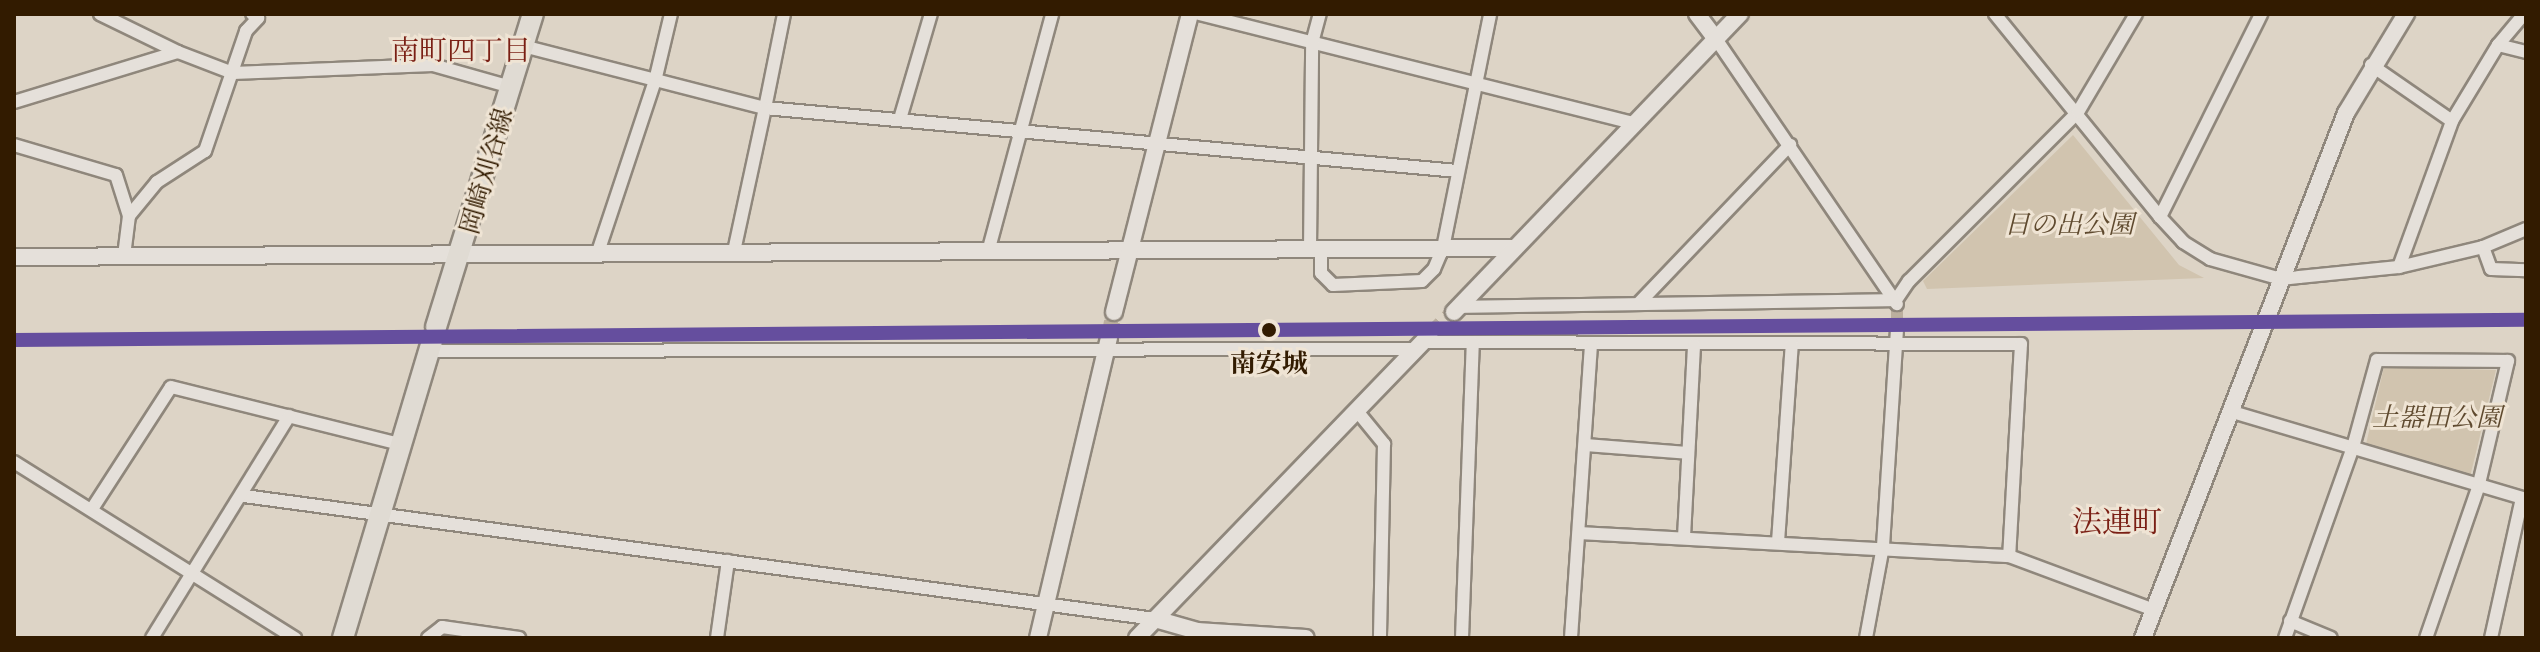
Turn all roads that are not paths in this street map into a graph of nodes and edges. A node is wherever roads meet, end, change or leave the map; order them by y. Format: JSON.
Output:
{"nodes":[{"id":1,"x":100,"y":14,"type":"edge"},
{"id":2,"x":533,"y":14,"type":"edge"},
{"id":3,"x":671,"y":14,"type":"edge"},
{"id":4,"x":784,"y":14,"type":"edge"},
{"id":5,"x":931,"y":14,"type":"edge"},
{"id":6,"x":1052,"y":14,"type":"edge"},
{"id":7,"x":1190,"y":14,"type":"edge"},
{"id":8,"x":1199,"y":14,"type":"edge"},
{"id":9,"x":1320,"y":14,"type":"edge"},
{"id":10,"x":1490,"y":14,"type":"edge"},
{"id":11,"x":1697,"y":14,"type":"edge"},
{"id":12,"x":1740,"y":14,"type":"edge"},
{"id":13,"x":1995,"y":14,"type":"edge"},
{"id":14,"x":2136,"y":14,"type":"edge"},
{"id":15,"x":2261,"y":14,"type":"edge"},
{"id":16,"x":2406,"y":14,"type":"edge"},
{"id":17,"x":2524,"y":14,"type":"edge"},
{"id":18,"x":257,"y":15,"type":"edge"},
{"id":19,"x":1716,"y":39,"type":"junction"},
{"id":20,"x":1312,"y":43,"type":"junction"},
{"id":21,"x":2498,"y":45,"type":"junction"},
{"id":22,"x":523,"y":46,"type":"junction"},
{"id":23,"x":178,"y":52,"type":"junction"},
{"id":24,"x":2526,"y":52,"type":"edge"},
{"id":25,"x":2371,"y":65,"type":"junction"},
{"id":26,"x":233,"y":73,"type":"junction"},
{"id":27,"x":655,"y":81,"type":"junction"},
{"id":28,"x":1475,"y":82,"type":"junction"},
{"id":29,"x":511,"y":87,"type":"junction"},
{"id":30,"x":14,"y":102,"type":"edge"},
{"id":31,"x":765,"y":108,"type":"junction"},
{"id":32,"x":2078,"y":112,"type":"junction"},
{"id":33,"x":900,"y":119,"type":"junction"},
{"id":34,"x":2452,"y":121,"type":"junction"},
{"id":35,"x":1633,"y":123,"type":"junction"},
{"id":36,"x":1024,"y":130,"type":"junction"},
{"id":37,"x":1154,"y":143,"type":"junction"},
{"id":38,"x":14,"y":145,"type":"edge"},
{"id":39,"x":1790,"y":145,"type":"junction"},
{"id":40,"x":1311,"y":155,"type":"junction"},
{"id":41,"x":1457,"y":171,"type":"junction"},
{"id":42,"x":129,"y":216,"type":"junction"},
{"id":43,"x":2160,"y":217,"type":"junction"},
{"id":44,"x":2526,"y":229,"type":"edge"},
{"id":45,"x":2483,"y":247,"type":"junction"},
{"id":46,"x":1443,"y":248,"type":"junction"},
{"id":47,"x":1514,"y":248,"type":"junction"},
{"id":48,"x":1316,"y":249,"type":"junction"},
{"id":49,"x":734,"y":251,"type":"junction"},
{"id":50,"x":988,"y":252,"type":"junction"},
{"id":51,"x":1130,"y":253,"type":"junction"},
{"id":52,"x":462,"y":255,"type":"junction"},
{"id":53,"x":597,"y":255,"type":"junction"},
{"id":54,"x":124,"y":256,"type":"junction"},
{"id":55,"x":14,"y":257,"type":"edge"},
{"id":56,"x":2399,"y":267,"type":"junction"},
{"id":57,"x":2526,"y":270,"type":"edge"},
{"id":58,"x":2281,"y":279,"type":"junction"},
{"id":59,"x":1639,"y":303,"type":"junction"},
{"id":60,"x":1897,"y":304,"type":"junction"},
{"id":61,"x":1456,"y":310,"type":"joint"},
{"id":62,"x":1114,"y":312,"type":"tunnel mouth"},
{"id":63,"x":1897,"y":337,"type":"junction"},
{"id":64,"x":433,"y":340,"type":"junction"},
{"id":65,"x":1107,"y":342,"type":"junction"},
{"id":66,"x":1422,"y":342,"type":"junction"},
{"id":67,"x":1473,"y":343,"type":"junction"},
{"id":68,"x":1792,"y":344,"type":"junction"},
{"id":69,"x":1591,"y":345,"type":"junction"},
{"id":70,"x":1694,"y":345,"type":"junction"},
{"id":71,"x":1357,"y":411,"type":"junction"},
{"id":72,"x":2229,"y":411,"type":"junction"},
{"id":73,"x":289,"y":416,"type":"junction"},
{"id":74,"x":403,"y":445,"type":"junction"},
{"id":75,"x":1585,"y":445,"type":"junction"},
{"id":76,"x":2353,"y":447,"type":"junction"},
{"id":77,"x":1688,"y":453,"type":"junction"},
{"id":78,"x":14,"y":462,"type":"edge"},
{"id":79,"x":2478,"y":488,"type":"junction"},
{"id":80,"x":244,"y":496,"type":"junction"},
{"id":81,"x":2524,"y":498,"type":"edge"},
{"id":82,"x":92,"y":509,"type":"junction"},
{"id":83,"x":379,"y":516,"type":"junction"},
{"id":84,"x":1580,"y":533,"type":"junction"},
{"id":85,"x":1684,"y":537,"type":"junction"},
{"id":86,"x":1778,"y":542,"type":"junction"},
{"id":87,"x":1883,"y":546,"type":"junction"},
{"id":88,"x":2009,"y":556,"type":"junction"},
{"id":89,"x":728,"y":561,"type":"junction"},
{"id":90,"x":194,"y":571,"type":"junction"},
{"id":91,"x":1045,"y":605,"type":"junction"},
{"id":92,"x":2154,"y":610,"type":"junction"},
{"id":93,"x":1155,"y":619,"type":"junction"},
{"id":94,"x":2290,"y":621,"type":"junction"},
{"id":95,"x":152,"y":638,"type":"edge"},
{"id":96,"x":295,"y":638,"type":"edge"},
{"id":97,"x":343,"y":638,"type":"edge"},
{"id":98,"x":428,"y":638,"type":"edge"},
{"id":99,"x":519,"y":638,"type":"edge"},
{"id":100,"x":717,"y":638,"type":"edge"},
{"id":101,"x":1038,"y":638,"type":"edge"},
{"id":102,"x":1137,"y":638,"type":"edge"},
{"id":103,"x":1306,"y":638,"type":"edge"},
{"id":104,"x":1380,"y":638,"type":"edge"},
{"id":105,"x":1462,"y":638,"type":"edge"},
{"id":106,"x":1571,"y":638,"type":"edge"},
{"id":107,"x":1866,"y":638,"type":"edge"},
{"id":108,"x":2143,"y":638,"type":"edge"},
{"id":109,"x":2285,"y":638,"type":"edge"},
{"id":110,"x":2331,"y":638,"type":"edge"},
{"id":111,"x":2426,"y":638,"type":"edge"},
{"id":112,"x":2491,"y":638,"type":"edge"}],
"edges":[{"from":1,"to":23,"type":"street"},
{"from":2,"to":22,"type":"main road","name":"岡崎刈谷線"},
{"from":3,"to":27,"type":"street"},
{"from":4,"to":31,"type":"street"},
{"from":5,"to":33,"type":"street"},
{"from":6,"to":36,"type":"street"},
{"from":7,"to":37,"type":"street"},
{"from":8,"to":20,"type":"street"},
{"from":9,"to":20,"type":"street"},
{"from":10,"to":28,"type":"street"},
{"from":11,"to":19,"type":"street"},
{"from":12,"to":19,"type":"street"},
{"from":13,"to":32,"type":"street"},
{"from":14,"to":32,"type":"street"},
{"from":15,"to":43,"type":"street"},
{"from":16,"to":25,"type":"street"},
{"from":17,"to":21,"type":"street"},
{"from":18,"to":26,"type":"street"},
{"from":19,"to":35,"type":"street"},
{"from":19,"to":39,"type":"street"},
{"from":20,"to":28,"type":"street"},
{"from":20,"to":40,"type":"street"},
{"from":21,"to":24,"type":"street"},
{"from":21,"to":34,"type":"street"},
{"from":22,"to":27,"type":"street"},
{"from":22,"to":29,"type":"main road","name":"岡崎刈谷線"},
{"from":23,"to":26,"type":"street"},
{"from":23,"to":30,"type":"street"},
{"from":25,"to":34,"type":"street"},
{"from":25,"to":58,"type":"street"},
{"from":26,"to":29,"type":"street"},
{"from":26,"to":42,"type":"street"},
{"from":27,"to":31,"type":"street"},
{"from":27,"to":53,"type":"street"},
{"from":28,"to":35,"type":"street"},
{"from":28,"to":41,"type":"street"},
{"from":29,"to":52,"type":"main road","name":"岡崎刈谷線"},
{"from":31,"to":33,"type":"street"},
{"from":31,"to":49,"type":"street"},
{"from":32,"to":43,"type":"street"},
{"from":32,"to":60,"type":"street"},
{"from":33,"to":36,"type":"street"},
{"from":34,"to":56,"type":"street"},
{"from":35,"to":47,"type":"street"},
{"from":36,"to":37,"type":"street"},
{"from":36,"to":50,"type":"street"},
{"from":37,"to":40,"type":"street"},
{"from":37,"to":51,"type":"street"},
{"from":38,"to":42,"type":"street"},
{"from":39,"to":59,"type":"street"},
{"from":39,"to":60,"type":"street"},
{"from":40,"to":41,"type":"street"},
{"from":40,"to":48,"type":"street"},
{"from":41,"to":46,"type":"street"},
{"from":42,"to":54,"type":"street"},
{"from":43,"to":58,"type":"street"},
{"from":44,"to":45,"type":"street"},
{"from":45,"to":56,"type":"street"},
{"from":45,"to":57,"type":"street"},
{"from":46,"to":47,"type":"street"},
{"from":46,"to":48,"type":"street"},
{"from":46,"to":48,"type":"street"},
{"from":47,"to":61,"type":"street"},
{"from":48,"to":51,"type":"street"},
{"from":49,"to":50,"type":"street"},
{"from":49,"to":53,"type":"street"},
{"from":50,"to":51,"type":"street"},
{"from":51,"to":62,"type":"street"},
{"from":52,"to":53,"type":"street"},
{"from":52,"to":54,"type":"street"},
{"from":52,"to":64,"type":"main road","name":"岡崎刈谷線"},
{"from":54,"to":55,"type":"street"},
{"from":56,"to":58,"type":"street"},
{"from":58,"to":72,"type":"street"},
{"from":59,"to":60,"type":"street"},
{"from":59,"to":61,"type":"street"},
{"from":63,"to":68,"type":"street"},
{"from":63,"to":87,"type":"street"},
{"from":63,"to":88,"type":"street"},
{"from":64,"to":65,"type":"street"},
{"from":64,"to":74,"type":"main road","name":"岡崎刈谷線"},
{"from":65,"to":66,"type":"street"},
{"from":65,"to":91,"type":"street"},
{"from":66,"to":67,"type":"street"},
{"from":66,"to":71,"type":"street"},
{"from":67,"to":69,"type":"street"},
{"from":67,"to":105,"type":"street"},
{"from":68,"to":70,"type":"street"},
{"from":68,"to":86,"type":"street"},
{"from":69,"to":70,"type":"street"},
{"from":69,"to":75,"type":"street"},
{"from":70,"to":77,"type":"street"},
{"from":71,"to":93,"type":"street"},
{"from":71,"to":104,"type":"street"},
{"from":72,"to":76,"type":"street"},
{"from":72,"to":92,"type":"street"},
{"from":73,"to":74,"type":"street"},
{"from":73,"to":80,"type":"street"},
{"from":73,"to":82,"type":"street"},
{"from":74,"to":83,"type":"main road","name":"岡崎刈谷線"},
{"from":75,"to":77,"type":"street"},
{"from":75,"to":84,"type":"street"},
{"from":76,"to":79,"type":"street"},
{"from":76,"to":79,"type":"street"},
{"from":76,"to":94,"type":"street"},
{"from":77,"to":85,"type":"street"},
{"from":78,"to":82,"type":"street"},
{"from":79,"to":81,"type":"street"},
{"from":79,"to":111,"type":"street"},
{"from":80,"to":83,"type":"street"},
{"from":80,"to":90,"type":"street"},
{"from":81,"to":112,"type":"street"},
{"from":82,"to":90,"type":"street"},
{"from":83,"to":89,"type":"street"},
{"from":83,"to":97,"type":"main road","name":"岡崎刈谷線"},
{"from":84,"to":85,"type":"street"},
{"from":84,"to":106,"type":"street"},
{"from":85,"to":86,"type":"street"},
{"from":86,"to":87,"type":"street"},
{"from":87,"to":88,"type":"street"},
{"from":87,"to":107,"type":"street"},
{"from":88,"to":92,"type":"street"},
{"from":89,"to":91,"type":"street"},
{"from":89,"to":100,"type":"street"},
{"from":90,"to":95,"type":"street"},
{"from":90,"to":96,"type":"street"},
{"from":91,"to":93,"type":"street"},
{"from":91,"to":101,"type":"street"},
{"from":92,"to":108,"type":"street"},
{"from":93,"to":102,"type":"street"},
{"from":93,"to":103,"type":"street"},
{"from":94,"to":109,"type":"street"},
{"from":94,"to":110,"type":"street"},
{"from":98,"to":99,"type":"street"}]}
